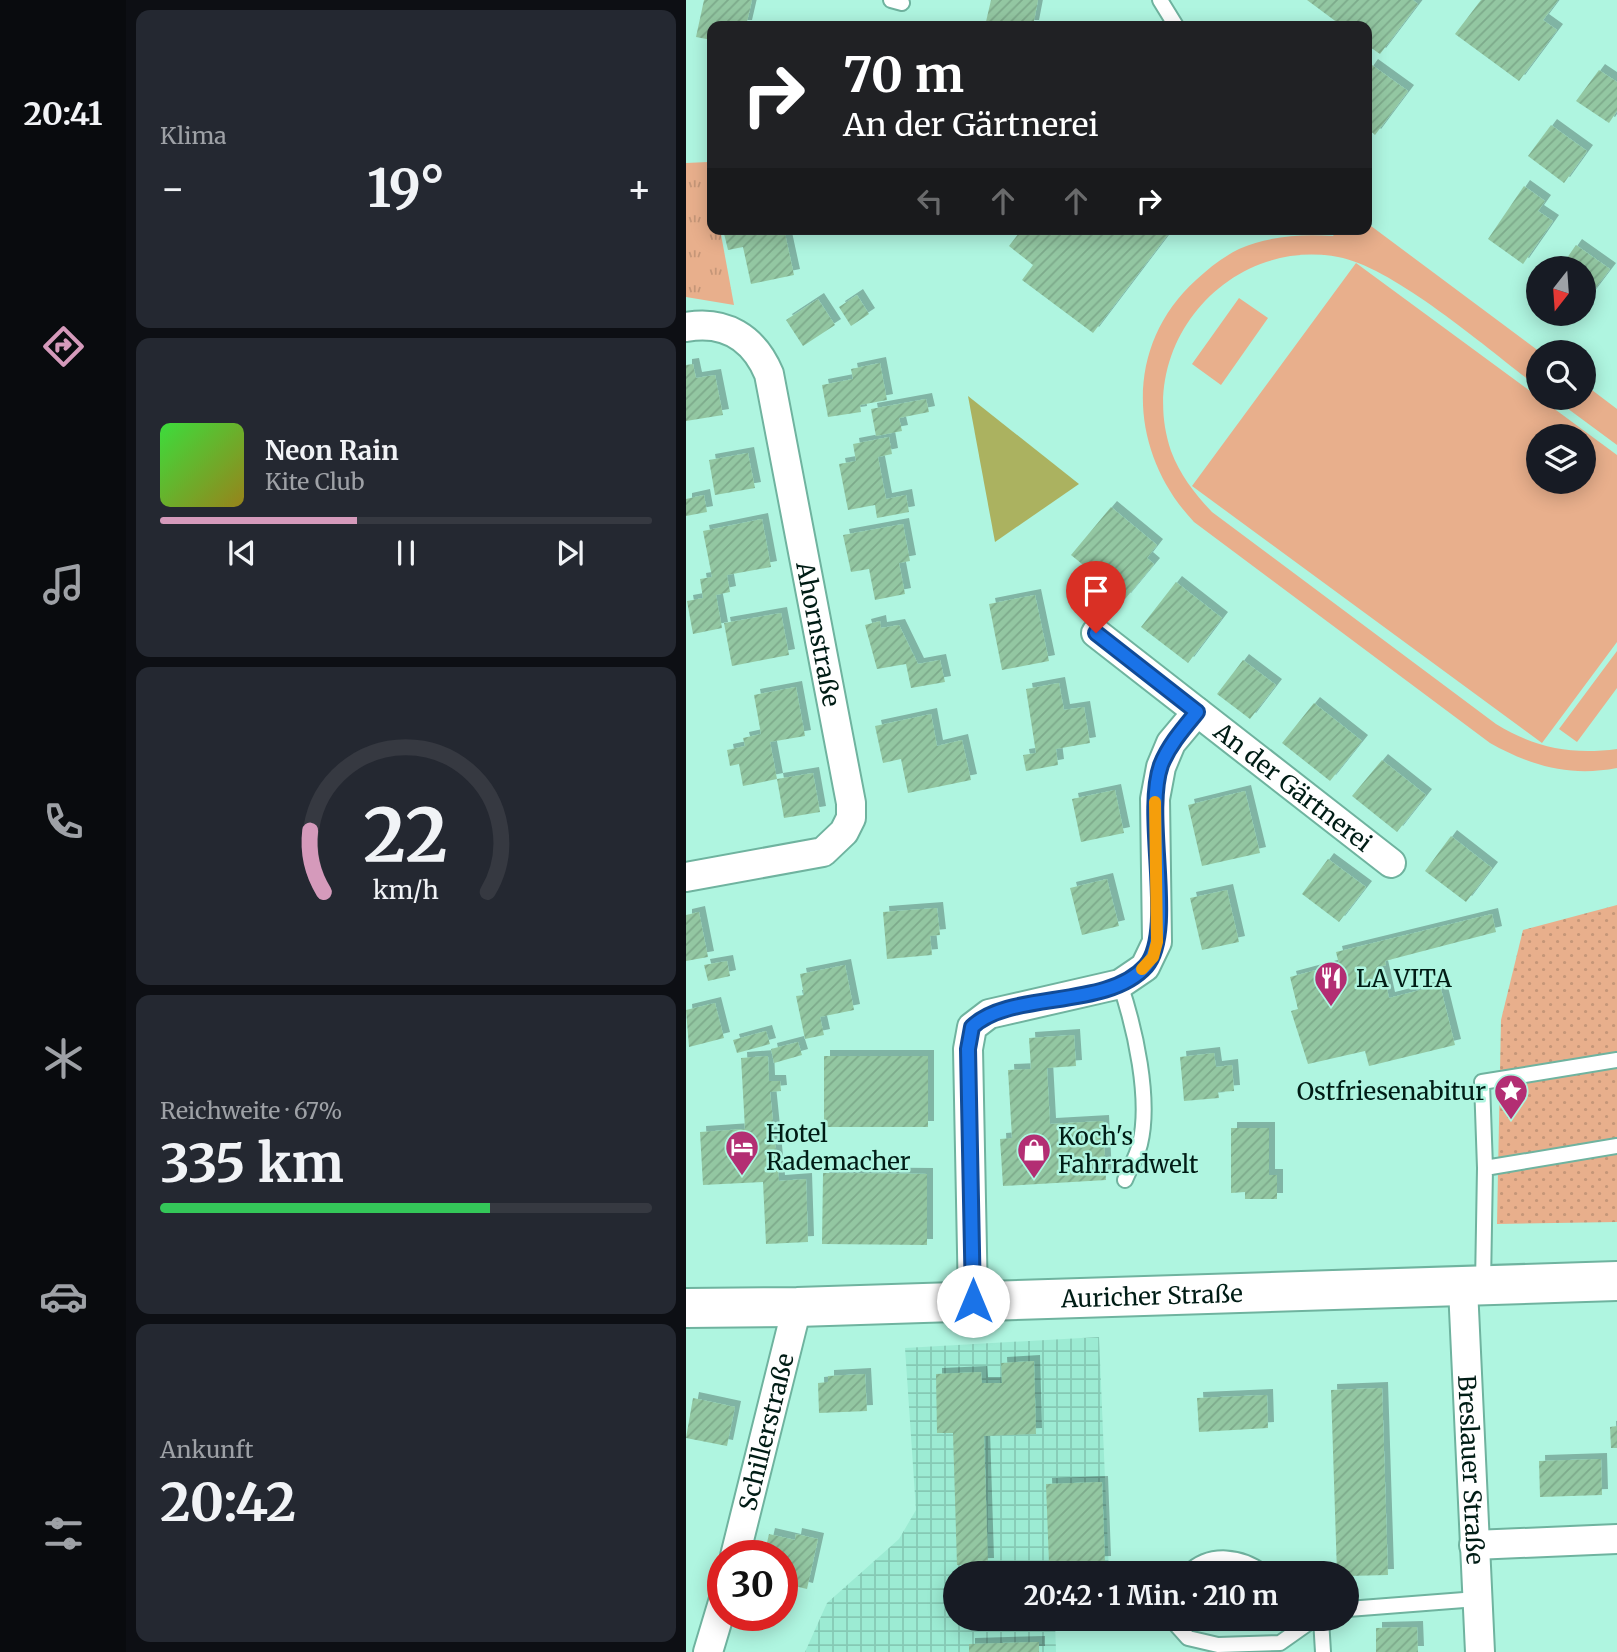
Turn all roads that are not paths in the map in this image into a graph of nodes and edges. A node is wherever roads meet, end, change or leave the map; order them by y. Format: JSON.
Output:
{"nodes":[{"id":1,"x":1160,"y":0,"type":"edge"},
{"id":2,"x":1173,"y":21,"type":"edge"},
{"id":3,"x":686,"y":327,"type":"edge"},
{"id":4,"x":1096,"y":633,"type":"dead end"},
{"id":5,"x":1197,"y":712,"type":"junction"},
{"id":6,"x":1391,"y":863,"type":"dead end"},
{"id":7,"x":686,"y":877,"type":"edge"},
{"id":8,"x":1120,"y":984,"type":"junction"},
{"id":9,"x":1617,"y":1060,"type":"edge"},
{"id":10,"x":1617,"y":1146,"type":"edge"},
{"id":11,"x":1485,"y":1168,"type":"junction"},
{"id":12,"x":1125,"y":1180,"type":"dead end"},
{"id":13,"x":1617,"y":1281,"type":"edge"},
{"id":14,"x":1473,"y":1287,"type":"junction"},
{"id":15,"x":973,"y":1301,"type":"junction"},
{"id":16,"x":797,"y":1307,"type":"junction"},
{"id":17,"x":686,"y":1308,"type":"edge"},
{"id":18,"x":1617,"y":1539,"type":"edge"},
{"id":19,"x":739,"y":1540,"type":"edge"},
{"id":20,"x":1474,"y":1545,"type":"junction"},
{"id":21,"x":1210,"y":1561,"type":"edge"},
{"id":22,"x":1244,"y":1561,"type":"edge"},
{"id":23,"x":1477,"y":1599,"type":"junction"},
{"id":24,"x":1359,"y":1608,"type":"edge"},
{"id":25,"x":714,"y":1631,"type":"edge"},
{"id":26,"x":1182,"y":1631,"type":"edge"},
{"id":27,"x":1297,"y":1631,"type":"edge"},
{"id":28,"x":1322,"y":1631,"type":"edge"},
{"id":29,"x":708,"y":1652,"type":"edge"},
{"id":30,"x":1323,"y":1652,"type":"edge"},
{"id":31,"x":1480,"y":1652,"type":"edge"}],
"edges":[{"from":1,"to":2,"type":"lane"},
{"from":3,"to":7,"type":"street","name":"Ahornstraße"},
{"from":4,"to":5,"type":"street","name":"An der Gärtnerei"},
{"from":5,"to":6,"type":"street","name":"An der Gärtnerei"},
{"from":5,"to":8,"type":"street","name":"An der Gärtnerei"},
{"from":8,"to":12,"type":"lane"},
{"from":8,"to":15,"type":"street","name":"An der Gärtnerei"},
{"from":9,"to":11,"type":"lane"},
{"from":10,"to":11,"type":"lane"},
{"from":11,"to":14,"type":"lane"},
{"from":13,"to":14,"type":"street","name":"Auricher Straße"},
{"from":14,"to":15,"type":"street","name":"Auricher Straße"},
{"from":14,"to":20,"type":"street","name":"Breslauer Straße"},
{"from":15,"to":16,"type":"street","name":"Auricher Straße"},
{"from":16,"to":17,"type":"street","name":"Auricher Straße"},
{"from":16,"to":19,"type":"street","name":"Schillerstraße"},
{"from":18,"to":20,"type":"street"},
{"from":20,"to":23,"type":"street","name":"Breslauer Straße"},
{"from":21,"to":22,"type":"lane"},
{"from":23,"to":24,"type":"lane"},
{"from":23,"to":31,"type":"street","name":"Breslauer Straße"},
{"from":25,"to":29,"type":"street"},
{"from":26,"to":27,"type":"lane"},
{"from":28,"to":30,"type":"lane"}]}
